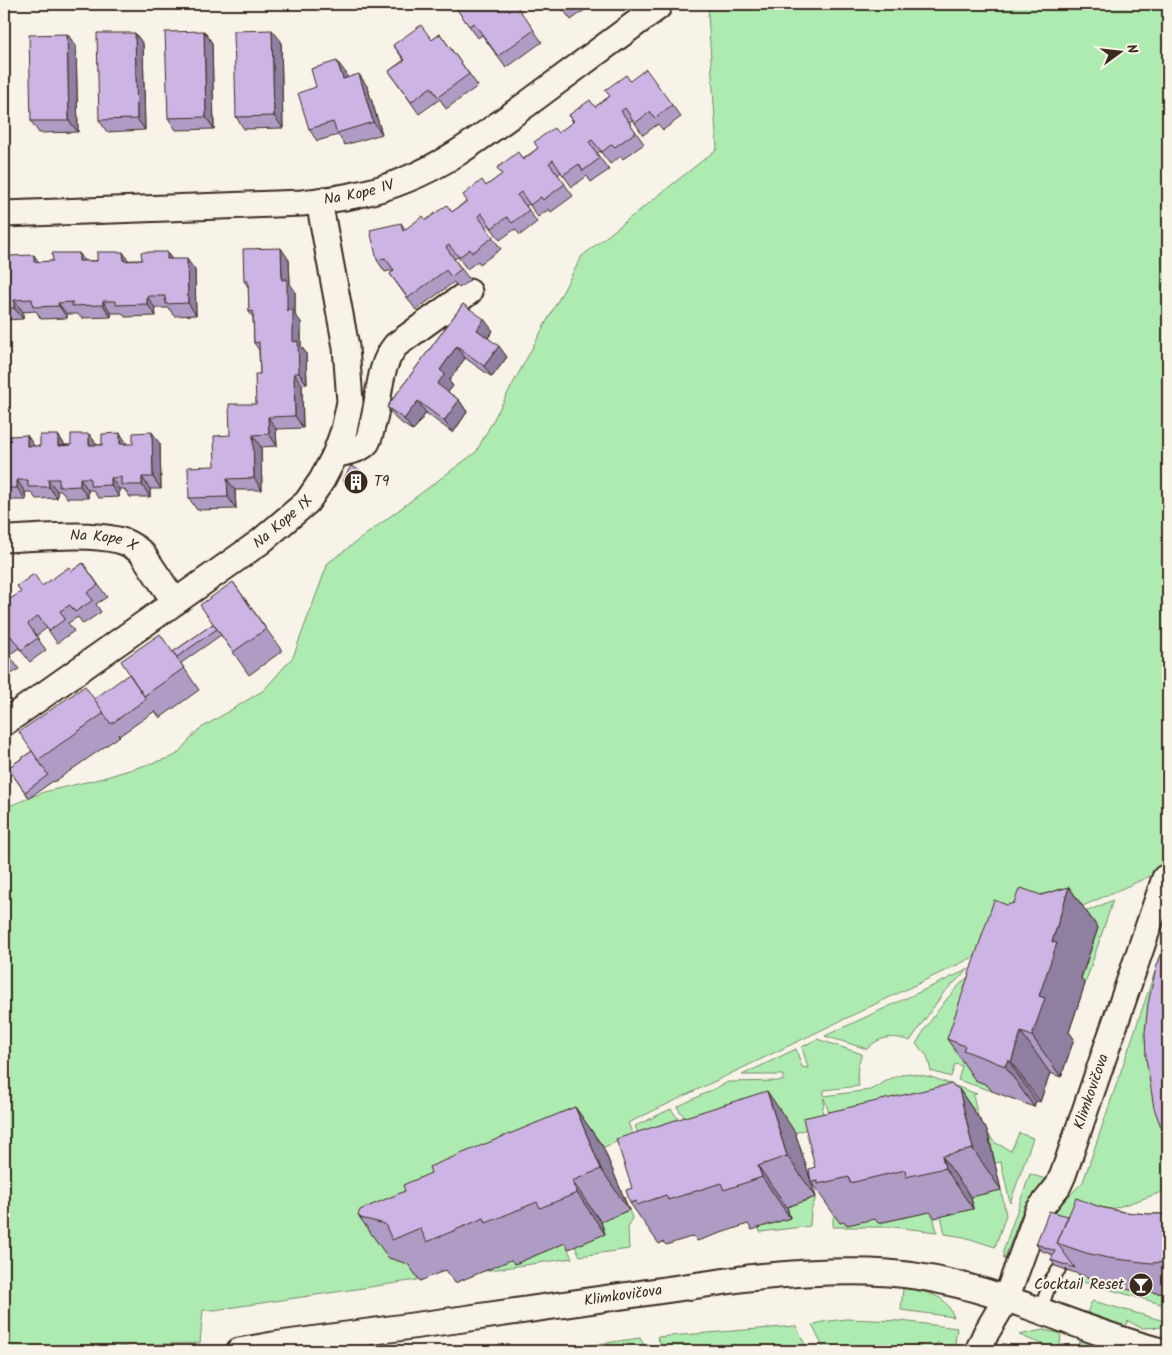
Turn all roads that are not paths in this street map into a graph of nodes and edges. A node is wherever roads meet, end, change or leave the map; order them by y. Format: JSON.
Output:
{"nodes":[{"id":1,"x":658,"y":7,"type":"dead end"},
{"id":2,"x":319,"y":201,"type":"junction"},
{"id":3,"x":4,"y":214,"type":"edge"},
{"id":4,"x":470,"y":292,"type":"dead end"},
{"id":5,"x":334,"y":455,"type":"junction"},
{"id":6,"x":4,"y":539,"type":"edge"},
{"id":7,"x":175,"y":602,"type":"junction"},
{"id":8,"x":4,"y":723,"type":"edge"},
{"id":9,"x":1165,"y":878,"type":"dead end"},
{"id":10,"x":1060,"y":1268,"type":"edge"},
{"id":11,"x":1006,"y":1299,"type":"junction"},
{"id":12,"x":1040,"y":1311,"type":"junction"},
{"id":13,"x":239,"y":1351,"type":"edge"},
{"id":14,"x":978,"y":1351,"type":"edge"},
{"id":15,"x":1161,"y":1351,"type":"edge"}],
"edges":[{"from":1,"to":2,"type":"street","name":"Na Kope IV"},
{"from":2,"to":3,"type":"street","name":"Na Kope IV"},
{"from":2,"to":5,"type":"street","name":"Na Kope IX"},
{"from":4,"to":5,"type":"street"},
{"from":5,"to":7,"type":"street","name":"Na Kope IX"},
{"from":6,"to":7,"type":"street","name":"Na Kope X"},
{"from":7,"to":8,"type":"street","name":"Na Kope IX"},
{"from":9,"to":11,"type":"street","name":"Klimkovičova"},
{"from":10,"to":12,"type":"lane"},
{"from":11,"to":12,"type":"street","name":"Klimkovičova"},
{"from":11,"to":13,"type":"street","name":"Klimkovičova"},
{"from":11,"to":14,"type":"street"},
{"from":12,"to":15,"type":"street","name":"Klimkovičova"}]}
